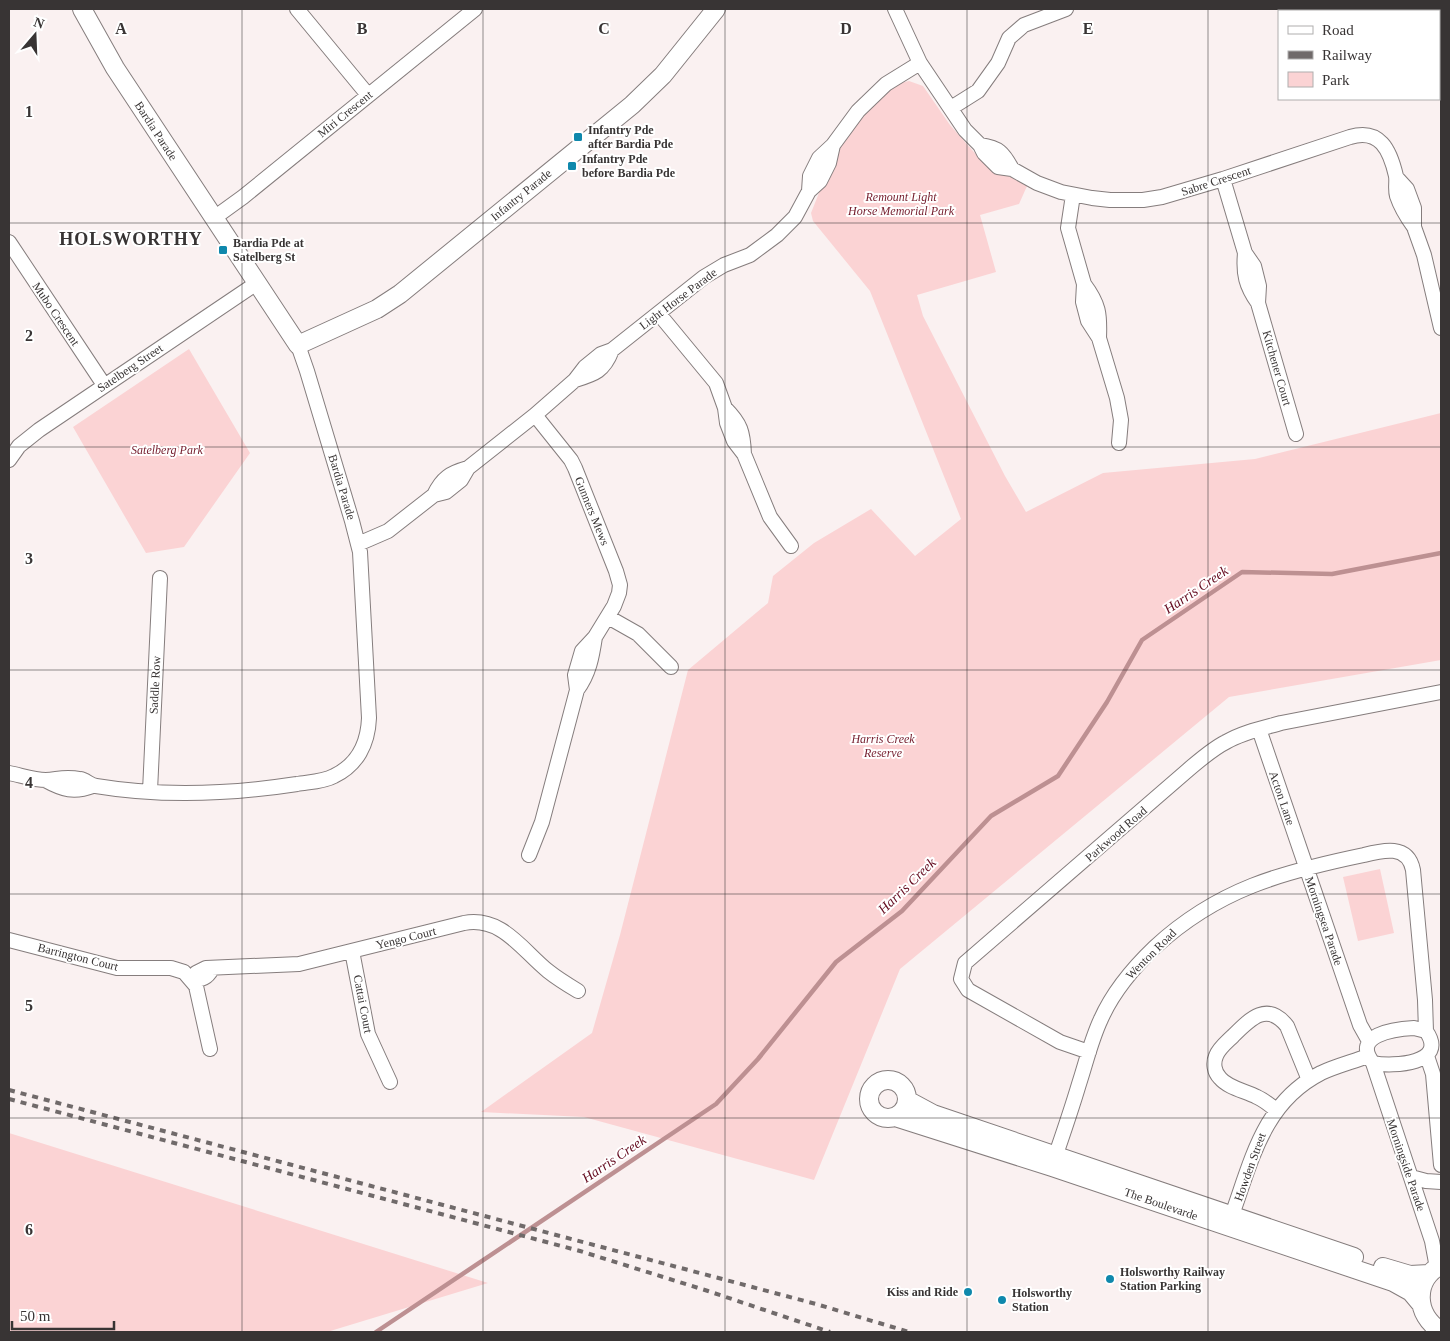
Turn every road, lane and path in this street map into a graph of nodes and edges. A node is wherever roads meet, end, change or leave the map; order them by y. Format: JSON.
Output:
{"nodes":[{"id":1,"x":82,"y":9,"type":"edge"},
{"id":2,"x":297,"y":9,"type":"edge"},
{"id":3,"x":475,"y":9,"type":"edge"},
{"id":4,"x":716,"y":9,"type":"edge"},
{"id":5,"x":895,"y":9,"type":"edge"},
{"id":6,"x":1066,"y":9,"type":"edge"},
{"id":7,"x":920,"y":63,"type":"junction"},
{"id":8,"x":368,"y":95,"type":"junction"},
{"id":9,"x":951,"y":108,"type":"junction"},
{"id":10,"x":1223,"y":179,"type":"junction"},
{"id":11,"x":1073,"y":195,"type":"junction"},
{"id":12,"x":214,"y":218,"type":"junction"},
{"id":13,"x":9,"y":242,"type":"edge"},
{"id":14,"x":258,"y":283,"type":"junction"},
{"id":15,"x":659,"y":314,"type":"junction"},
{"id":16,"x":1441,"y":328,"type":"edge"},
{"id":17,"x":298,"y":345,"type":"junction"},
{"id":18,"x":104,"y":385,"type":"junction"},
{"id":19,"x":535,"y":415,"type":"junction"},
{"id":20,"x":1296,"y":434,"type":"dead end"},
{"id":21,"x":1119,"y":443,"type":"dead end"},
{"id":22,"x":9,"y":460,"type":"edge"},
{"id":23,"x":358,"y":544,"type":"junction"},
{"id":24,"x":791,"y":546,"type":"dead end"},
{"id":25,"x":160,"y":578,"type":"dead end"},
{"id":26,"x":608,"y":617,"type":"junction"},
{"id":27,"x":671,"y":667,"type":"dead end"},
{"id":28,"x":1441,"y":692,"type":"edge"},
{"id":29,"x":1259,"y":729,"type":"junction"},
{"id":30,"x":9,"y":773,"type":"edge"},
{"id":31,"x":150,"y":791,"type":"junction"},
{"id":32,"x":529,"y":855,"type":"dead end"},
{"id":33,"x":1306,"y":868,"type":"junction"},
{"id":34,"x":9,"y":940,"type":"edge"},
{"id":35,"x":352,"y":951,"type":"junction"},
{"id":36,"x":192,"y":980,"type":"junction"},
{"id":37,"x":578,"y":991,"type":"dead end"},
{"id":38,"x":1426,"y":1031,"type":"junction"},
{"id":39,"x":1369,"y":1041,"type":"junction"},
{"id":40,"x":1433,"y":1048,"type":"edge"},
{"id":41,"x":210,"y":1049,"type":"dead end"},
{"id":42,"x":1089,"y":1052,"type":"junction"},
{"id":43,"x":1371,"y":1060,"type":"junction"},
{"id":44,"x":1309,"y":1080,"type":"junction"},
{"id":45,"x":390,"y":1082,"type":"dead end"},
{"id":46,"x":907,"y":1100,"type":"junction"},
{"id":47,"x":1276,"y":1110,"type":"junction"},
{"id":48,"x":895,"y":1117,"type":"junction"},
{"id":49,"x":1054,"y":1161,"type":"junction"},
{"id":50,"x":1441,"y":1165,"type":"edge"},
{"id":51,"x":1411,"y":1177,"type":"junction"},
{"id":52,"x":1441,"y":1182,"type":"edge"},
{"id":53,"x":1232,"y":1215,"type":"junction"},
{"id":54,"x":1436,"y":1269,"type":"edge"},
{"id":55,"x":1420,"y":1304,"type":"junction"},
{"id":56,"x":1441,"y":1331,"type":"edge"}],
"edges":[{"from":1,"to":12,"type":"street","name":"Bardia Parade"},
{"from":2,"to":8,"type":"street"},
{"from":3,"to":8,"type":"street","name":"Miri Crescent"},
{"from":4,"to":17,"type":"street","name":"Infantry Parade"},
{"from":5,"to":7,"type":"street","name":"Sabre Crescent"},
{"from":6,"to":9,"type":"street"},
{"from":7,"to":9,"type":"street","name":"Sabre Crescent"},
{"from":7,"to":15,"type":"street","name":"Light Horse Parade"},
{"from":8,"to":12,"type":"street","name":"Miri Crescent"},
{"from":9,"to":11,"type":"street","name":"Sabre Crescent"},
{"from":10,"to":11,"type":"street","name":"Sabre Crescent"},
{"from":10,"to":16,"type":"street","name":"Sabre Crescent"},
{"from":10,"to":20,"type":"street","name":"Kitchener Court"},
{"from":11,"to":21,"type":"street"},
{"from":12,"to":14,"type":"street","name":"Bardia Parade"},
{"from":13,"to":18,"type":"street","name":"Mubo Crescent"},
{"from":14,"to":17,"type":"street","name":"Bardia Parade"},
{"from":14,"to":18,"type":"street","name":"Satelberg Street"},
{"from":15,"to":19,"type":"street","name":"Light Horse Parade"},
{"from":15,"to":24,"type":"street"},
{"from":17,"to":23,"type":"street","name":"Bardia Parade"},
{"from":18,"to":22,"type":"street","name":"Satelberg Street"},
{"from":19,"to":23,"type":"street","name":"Light Horse Parade"},
{"from":19,"to":26,"type":"street","name":"Gunners Mews"},
{"from":23,"to":31,"type":"street","name":"Bardia Parade"},
{"from":25,"to":31,"type":"street","name":"Saddle Row"},
{"from":26,"to":27,"type":"street"},
{"from":26,"to":32,"type":"street","name":"Gunners Mews"},
{"from":28,"to":29,"type":"street","name":"Parkwood Road"},
{"from":29,"to":33,"type":"street","name":"Acton Lane"},
{"from":29,"to":42,"type":"street","name":"Parkwood Road"},
{"from":30,"to":31,"type":"street","name":"Bardia Parade"},
{"from":33,"to":38,"type":"street","name":"Morningsea Parade"},
{"from":33,"to":39,"type":"street","name":"Morningsea Parade"},
{"from":33,"to":42,"type":"street","name":"Wenton Road"},
{"from":34,"to":36,"type":"street","name":"Barrington Court"},
{"from":35,"to":36,"type":"street","name":"Yengo Court"},
{"from":35,"to":37,"type":"street","name":"Yengo Court"},
{"from":35,"to":45,"type":"street","name":"Cattai Court"},
{"from":36,"to":41,"type":"street"},
{"from":38,"to":39,"type":"street"},
{"from":38,"to":40,"type":"street"},
{"from":39,"to":43,"type":"street"},
{"from":40,"to":43,"type":"street","name":"Howden Street"},
{"from":40,"to":50,"type":"street"},
{"from":42,"to":49,"type":"street","name":"Wenton Road"},
{"from":43,"to":44,"type":"street","name":"Howden Street"},
{"from":43,"to":51,"type":"street","name":"Morningside Parade"},
{"from":44,"to":47,"type":"street","name":"Howden Street"},
{"from":44,"to":47,"type":"street"},
{"from":46,"to":48,"type":"street"},
{"from":46,"to":48,"type":"street"},
{"from":46,"to":49,"type":"street","name":"The Boulevarde"},
{"from":47,"to":53,"type":"street","name":"Howden Street"},
{"from":48,"to":49,"type":"street","name":"The Boulevarde"},
{"from":49,"to":53,"type":"street","name":"The Boulevarde"},
{"from":49,"to":55,"type":"street","name":"The Boulevarde"},
{"from":51,"to":52,"type":"street"},
{"from":51,"to":54,"type":"street","name":"Morningside Parade"},
{"from":53,"to":54,"type":"street","name":"The Boulevarde"},
{"from":54,"to":55,"type":"street"},
{"from":55,"to":56,"type":"street","name":"The Boulevarde"}]}
